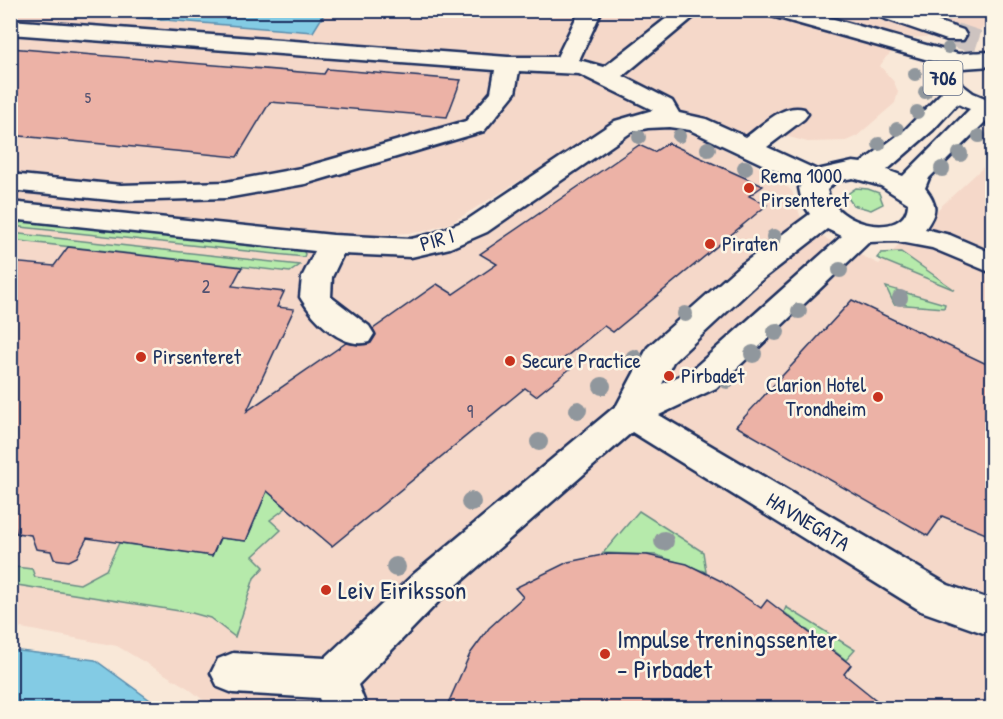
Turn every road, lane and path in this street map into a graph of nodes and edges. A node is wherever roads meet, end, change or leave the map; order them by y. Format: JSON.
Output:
{"nodes":[{"id":1,"x":591,"y":10,"type":"edge"},
{"id":2,"x":691,"y":10,"type":"edge"},
{"id":3,"x":776,"y":10,"type":"edge"},
{"id":4,"x":882,"y":10,"type":"edge"},
{"id":5,"x":923,"y":10,"type":"edge"},
{"id":6,"x":10,"y":27,"type":"edge"},
{"id":7,"x":993,"y":59,"type":"edge"},
{"id":8,"x":566,"y":63,"type":"junction"},
{"id":9,"x":508,"y":64,"type":"junction"},
{"id":10,"x":952,"y":75,"type":"junction"},
{"id":11,"x":607,"y":77,"type":"junction"},
{"id":12,"x":989,"y":107,"type":"edge"},
{"id":13,"x":795,"y":114,"type":"dead end"},
{"id":14,"x":669,"y":119,"type":"junction"},
{"id":15,"x":748,"y":148,"type":"junction"},
{"id":16,"x":867,"y":171,"type":"junction"},
{"id":17,"x":819,"y":181,"type":"junction"},
{"id":18,"x":10,"y":182,"type":"edge"},
{"id":19,"x":916,"y":198,"type":"junction"},
{"id":20,"x":10,"y":210,"type":"edge"},
{"id":21,"x":815,"y":225,"type":"junction"},
{"id":22,"x":863,"y":232,"type":"junction"},
{"id":23,"x":896,"y":232,"type":"junction"},
{"id":24,"x":333,"y":244,"type":"junction"},
{"id":25,"x":993,"y":250,"type":"edge"},
{"id":26,"x":993,"y":264,"type":"edge"},
{"id":27,"x":821,"y":270,"type":"junction"},
{"id":28,"x":358,"y":334,"type":"dead end"},
{"id":29,"x":630,"y":414,"type":"junction"},
{"id":30,"x":993,"y":618,"type":"edge"},
{"id":31,"x":233,"y":673,"type":"dead end"},
{"id":32,"x":339,"y":694,"type":"edge"}],
"edges":[{"from":1,"to":8,"type":"main road"},
{"from":2,"to":11,"type":"main road"},
{"from":3,"to":10,"type":"main road"},
{"from":4,"to":5,"type":"main road"},
{"from":6,"to":9,"type":"main road"},
{"from":7,"to":10,"type":"main road","number":"706"},
{"from":8,"to":9,"type":"main road"},
{"from":8,"to":11,"type":"main road"},
{"from":9,"to":18,"type":"main road"},
{"from":10,"to":12,"type":"main road","number":"706"},
{"from":10,"to":16,"type":"main road"},
{"from":11,"to":14,"type":"main road"},
{"from":12,"to":19,"type":"main road"},
{"from":13,"to":15,"type":"main road"},
{"from":14,"to":15,"type":"main road","name":"PIR I"},
{"from":14,"to":24,"type":"main road","name":"PIR I"},
{"from":15,"to":17,"type":"main road","name":"PIR I"},
{"from":16,"to":17,"type":"main road"},
{"from":16,"to":19,"type":"main road"},
{"from":17,"to":21,"type":"main road"},
{"from":19,"to":23,"type":"main road"},
{"from":19,"to":25,"type":"main road"},
{"from":20,"to":24,"type":"main road","name":"PIR I"},
{"from":21,"to":22,"type":"main road"},
{"from":21,"to":27,"type":"main road"},
{"from":21,"to":29,"type":"main road"},
{"from":22,"to":23,"type":"main road"},
{"from":22,"to":27,"type":"main road"},
{"from":23,"to":26,"type":"main road"},
{"from":24,"to":28,"type":"main road"},
{"from":27,"to":29,"type":"main road"},
{"from":29,"to":30,"type":"main road","name":"HAVNEGATA"},
{"from":29,"to":32,"type":"main road"},
{"from":31,"to":32,"type":"main road"}]}
